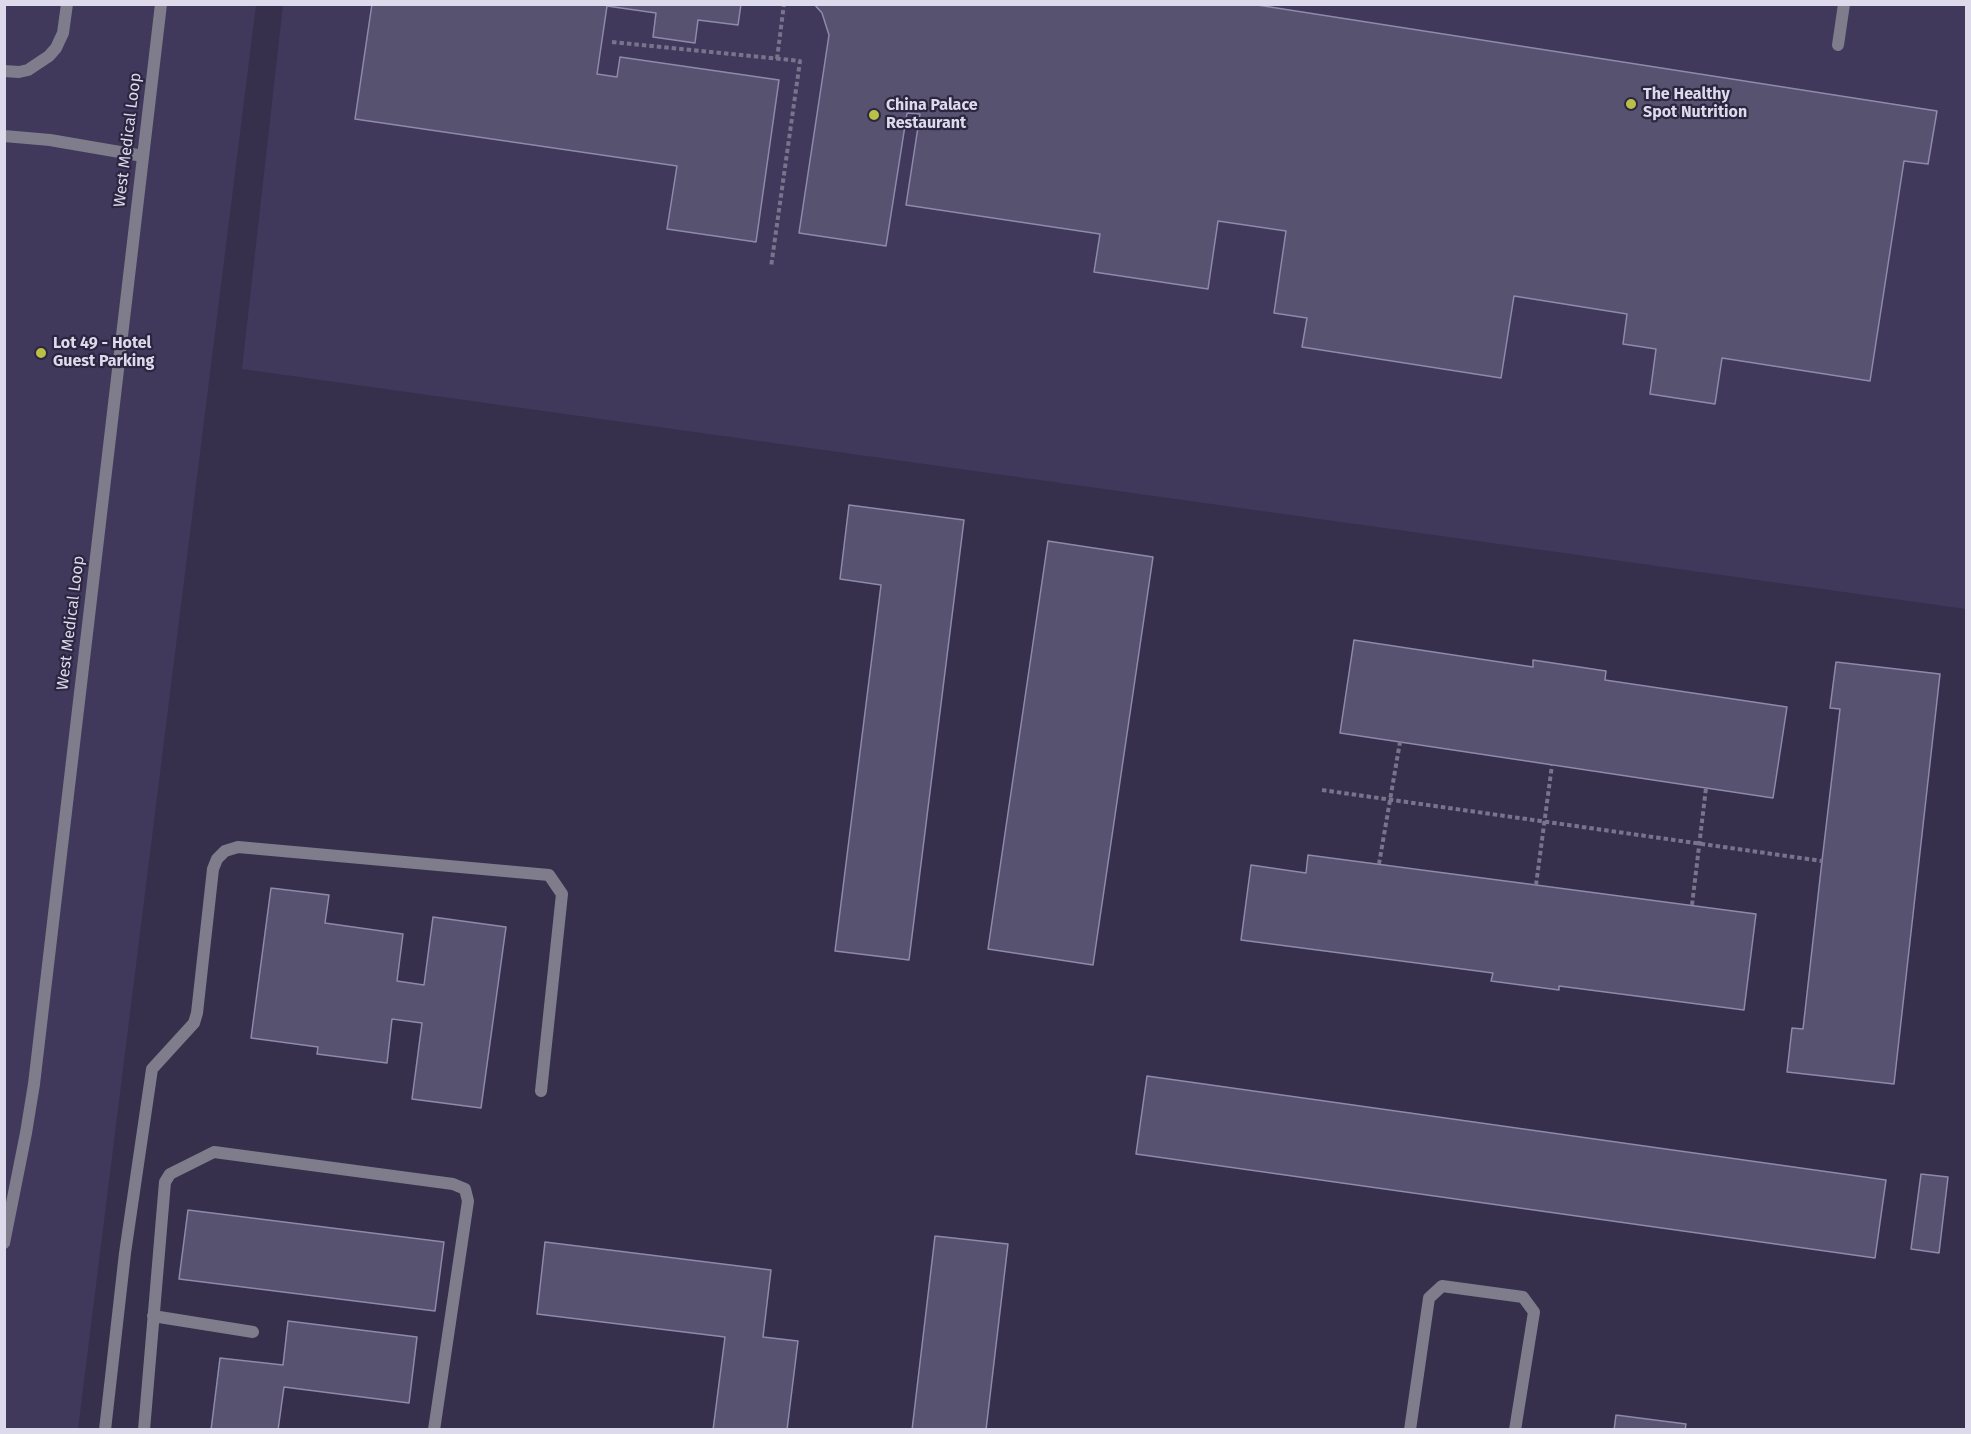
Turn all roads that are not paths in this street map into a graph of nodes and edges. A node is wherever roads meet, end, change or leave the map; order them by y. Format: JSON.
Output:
{"nodes":[{"id":1,"x":68,"y":4,"type":"edge"},
{"id":2,"x":161,"y":4,"type":"edge"},
{"id":3,"x":1844,"y":4,"type":"edge"},
{"id":4,"x":1838,"y":45,"type":"dead end"},
{"id":5,"x":4,"y":71,"type":"edge"},
{"id":6,"x":4,"y":136,"type":"edge"},
{"id":7,"x":143,"y":156,"type":"junction"},
{"id":8,"x":541,"y":1091,"type":"dead end"},
{"id":9,"x":4,"y":1243,"type":"edge"},
{"id":10,"x":153,"y":1316,"type":"junction"},
{"id":11,"x":253,"y":1332,"type":"dead end"},
{"id":12,"x":105,"y":1430,"type":"edge"},
{"id":13,"x":144,"y":1430,"type":"edge"},
{"id":14,"x":434,"y":1430,"type":"edge"},
{"id":15,"x":1410,"y":1430,"type":"edge"},
{"id":16,"x":1515,"y":1430,"type":"edge"}],
"edges":[{"from":1,"to":5,"type":"street"},
{"from":2,"to":7,"type":"street","name":"West Medical Loop"},
{"from":3,"to":4,"type":"street"},
{"from":6,"to":7,"type":"street"},
{"from":7,"to":9,"type":"street","name":"West Medical Loop"},
{"from":8,"to":12,"type":"street"},
{"from":10,"to":11,"type":"street"},
{"from":10,"to":13,"type":"street"},
{"from":10,"to":14,"type":"street"},
{"from":15,"to":16,"type":"street"}]}
